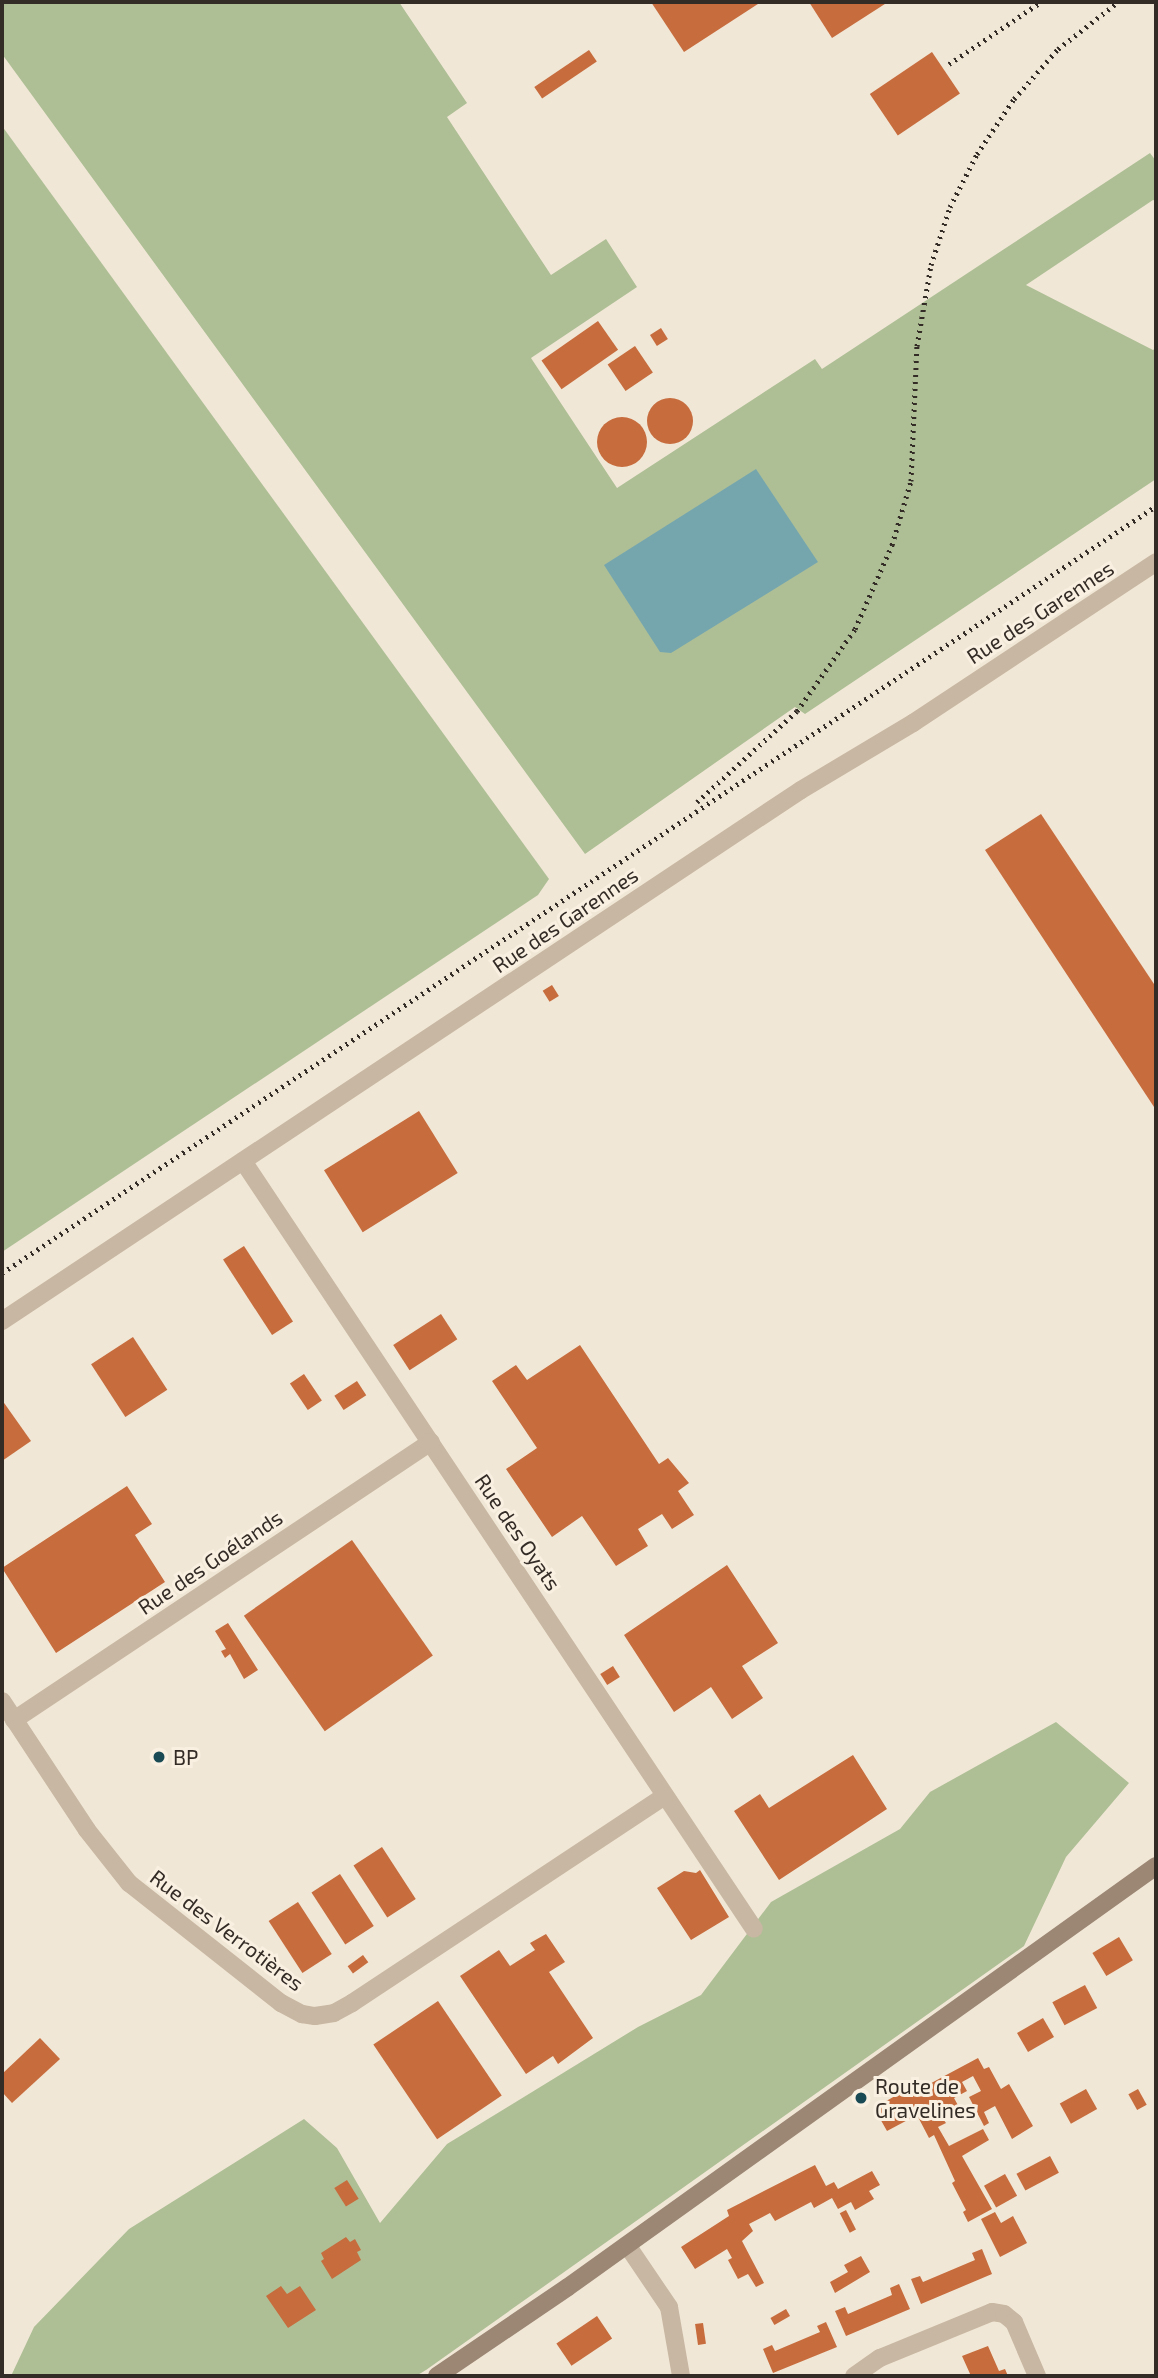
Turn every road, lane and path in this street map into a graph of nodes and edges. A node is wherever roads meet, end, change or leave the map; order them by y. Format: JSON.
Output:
{"nodes":[{"id":1,"x":1156,"y":562,"type":"edge"},
{"id":2,"x":243,"y":1161,"type":"junction"},
{"id":3,"x":2,"y":1321,"type":"edge"},
{"id":4,"x":431,"y":1442,"type":"junction"},
{"id":5,"x":2,"y":1701,"type":"edge"},
{"id":6,"x":14,"y":1720,"type":"junction"},
{"id":7,"x":665,"y":1796,"type":"junction"},
{"id":8,"x":1156,"y":1866,"type":"edge"},
{"id":9,"x":754,"y":1929,"type":"dead end"},
{"id":10,"x":626,"y":2245,"type":"junction"},
{"id":11,"x":437,"y":2376,"type":"edge"},
{"id":12,"x":681,"y":2376,"type":"edge"},
{"id":13,"x":855,"y":2376,"type":"edge"},
{"id":14,"x":1037,"y":2376,"type":"edge"}],
"edges":[{"from":1,"to":2,"type":"street","name":"Rue des Garennes"},
{"from":2,"to":3,"type":"street","name":"Rue des Garennes"},
{"from":2,"to":4,"type":"street","name":"Rue des Oyats"},
{"from":4,"to":6,"type":"street","name":"Rue des Goélands"},
{"from":4,"to":7,"type":"street","name":"Rue des Oyats"},
{"from":5,"to":6,"type":"street","name":"Rue des Verrotières"},
{"from":6,"to":7,"type":"street","name":"Rue des Verrotières"},
{"from":7,"to":9,"type":"street","name":"Rue des Oyats"},
{"from":8,"to":10,"type":"main road"},
{"from":10,"to":11,"type":"main road"},
{"from":10,"to":12,"type":"street"},
{"from":13,"to":14,"type":"street"}]}
